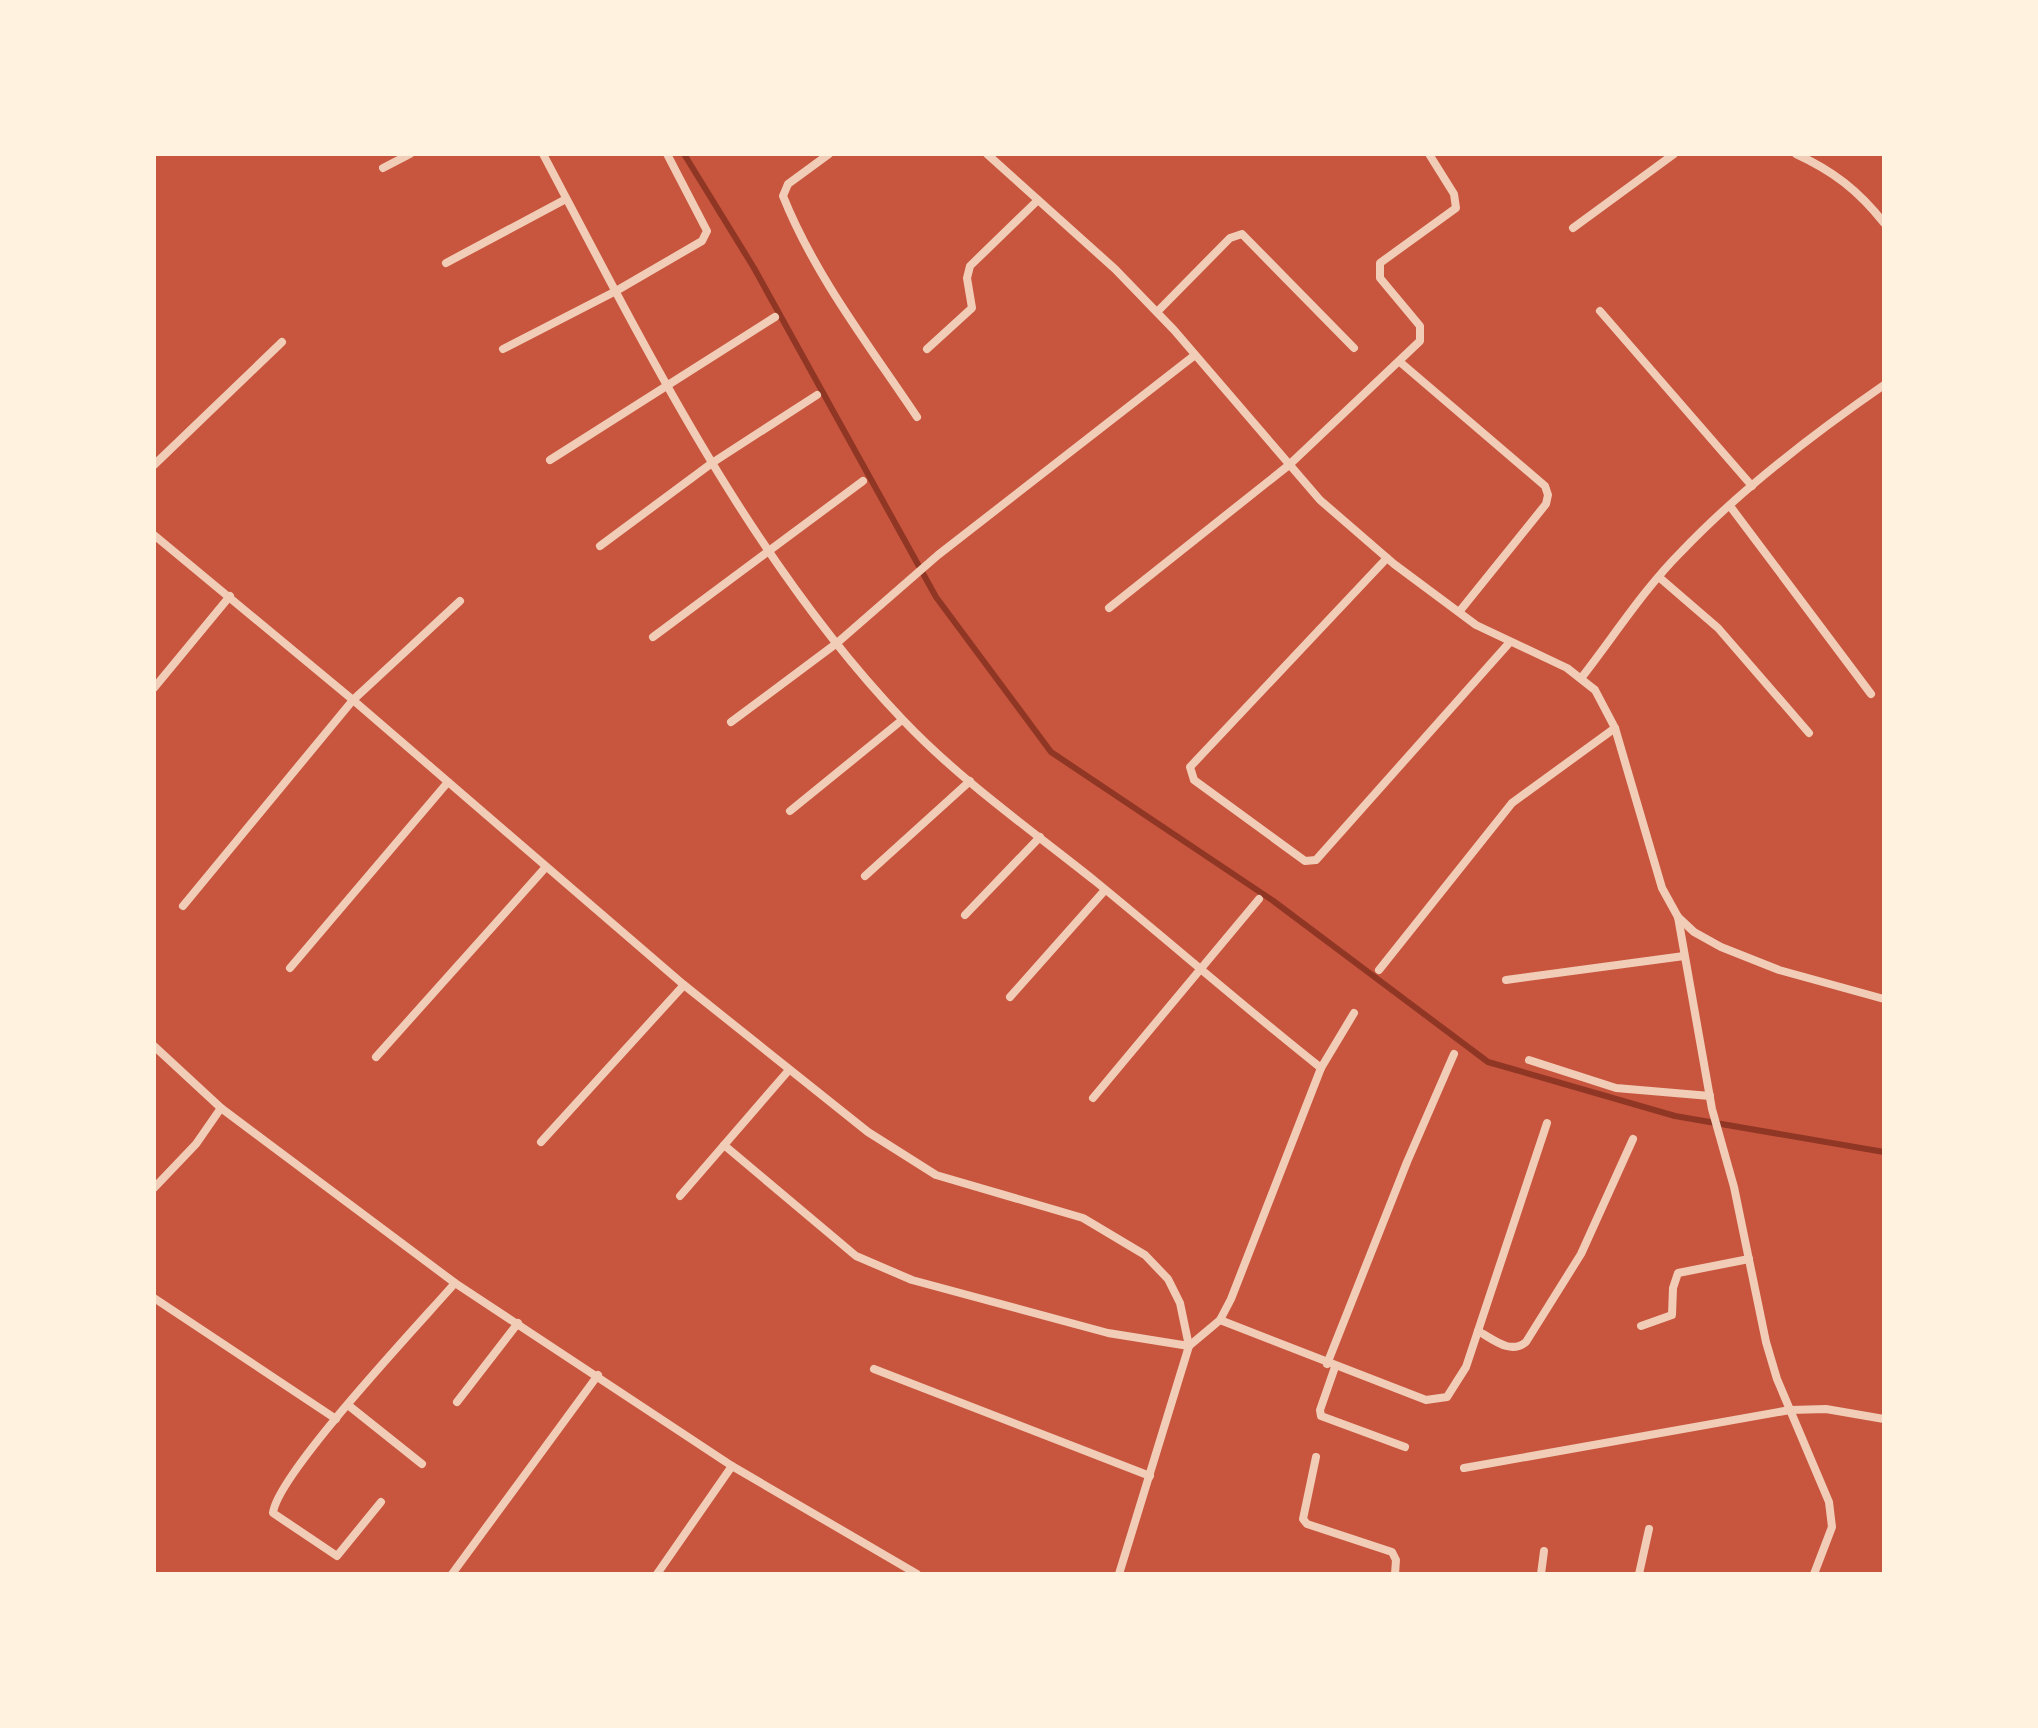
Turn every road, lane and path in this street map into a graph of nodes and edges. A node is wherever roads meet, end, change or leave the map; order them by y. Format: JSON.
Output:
{"nodes":[{"id":1,"x":410,"y":154,"type":"edge"},
{"id":2,"x":543,"y":154,"type":"edge"},
{"id":3,"x":667,"y":154,"type":"edge"},
{"id":4,"x":829,"y":154,"type":"edge"},
{"id":5,"x":987,"y":154,"type":"edge"},
{"id":6,"x":1429,"y":154,"type":"edge"},
{"id":7,"x":1674,"y":154,"type":"edge"},
{"id":8,"x":1796,"y":154,"type":"edge"},
{"id":9,"x":383,"y":168,"type":"dead end"},
{"id":10,"x":566,"y":199,"type":"junction"},
{"id":11,"x":1038,"y":200,"type":"junction"},
{"id":12,"x":1884,"y":223,"type":"edge"},
{"id":13,"x":1573,"y":228,"type":"dead end"},
{"id":14,"x":446,"y":263,"type":"dead end"},
{"id":15,"x":616,"y":291,"type":"junction"},
{"id":16,"x":1600,"y":311,"type":"dead end"},
{"id":17,"x":1157,"y":312,"type":"junction"},
{"id":18,"x":775,"y":317,"type":"dead end"},
{"id":19,"x":282,"y":342,"type":"dead end"},
{"id":20,"x":1354,"y":348,"type":"dead end"},
{"id":21,"x":503,"y":349,"type":"dead end"},
{"id":22,"x":927,"y":349,"type":"dead end"},
{"id":23,"x":1195,"y":355,"type":"junction"},
{"id":24,"x":1400,"y":362,"type":"junction"},
{"id":25,"x":668,"y":385,"type":"junction"},
{"id":26,"x":1884,"y":385,"type":"edge"},
{"id":27,"x":817,"y":395,"type":"dead end"},
{"id":28,"x":917,"y":417,"type":"dead end"},
{"id":29,"x":550,"y":460,"type":"dead end"},
{"id":30,"x":712,"y":463,"type":"junction"},
{"id":31,"x":154,"y":465,"type":"edge"},
{"id":32,"x":1289,"y":465,"type":"junction"},
{"id":33,"x":863,"y":481,"type":"dead end"},
{"id":34,"x":1752,"y":486,"type":"junction"},
{"id":35,"x":1730,"y":506,"type":"junction"},
{"id":36,"x":154,"y":535,"type":"edge"},
{"id":37,"x":600,"y":546,"type":"dead end"},
{"id":38,"x":770,"y":550,"type":"junction"},
{"id":39,"x":1387,"y":558,"type":"junction"},
{"id":40,"x":1660,"y":578,"type":"junction"},
{"id":41,"x":230,"y":596,"type":"junction"},
{"id":42,"x":460,"y":601,"type":"dead end"},
{"id":43,"x":1109,"y":608,"type":"dead end"},
{"id":44,"x":1459,"y":612,"type":"junction"},
{"id":45,"x":653,"y":637,"type":"dead end"},
{"id":46,"x":1510,"y":642,"type":"junction"},
{"id":47,"x":837,"y":643,"type":"junction"},
{"id":48,"x":1582,"y":677,"type":"junction"},
{"id":49,"x":154,"y":688,"type":"edge"},
{"id":50,"x":1871,"y":694,"type":"dead end"},
{"id":51,"x":353,"y":700,"type":"junction"},
{"id":52,"x":902,"y":720,"type":"junction"},
{"id":53,"x":731,"y":722,"type":"dead end"},
{"id":54,"x":1615,"y":728,"type":"junction"},
{"id":55,"x":1809,"y":733,"type":"dead end"},
{"id":56,"x":970,"y":781,"type":"junction"},
{"id":57,"x":448,"y":782,"type":"junction"},
{"id":58,"x":790,"y":811,"type":"dead end"},
{"id":59,"x":1040,"y":837,"type":"junction"},
{"id":60,"x":545,"y":868,"type":"junction"},
{"id":61,"x":865,"y":876,"type":"dead end"},
{"id":62,"x":1105,"y":890,"type":"junction"},
{"id":63,"x":1259,"y":899,"type":"dead end"},
{"id":64,"x":183,"y":906,"type":"dead end"},
{"id":65,"x":965,"y":915,"type":"dead end"},
{"id":66,"x":1678,"y":917,"type":"junction"},
{"id":67,"x":1684,"y":956,"type":"junction"},
{"id":68,"x":290,"y":968,"type":"dead end"},
{"id":69,"x":1379,"y":970,"type":"dead end"},
{"id":70,"x":1200,"y":972,"type":"junction"},
{"id":71,"x":1506,"y":980,"type":"dead end"},
{"id":72,"x":684,"y":985,"type":"junction"},
{"id":73,"x":1010,"y":997,"type":"dead end"},
{"id":74,"x":1884,"y":999,"type":"edge"},
{"id":75,"x":1354,"y":1013,"type":"dead end"},
{"id":76,"x":154,"y":1046,"type":"edge"},
{"id":77,"x":1454,"y":1054,"type":"dead end"},
{"id":78,"x":376,"y":1057,"type":"dead end"},
{"id":79,"x":1529,"y":1060,"type":"dead end"},
{"id":80,"x":1321,"y":1068,"type":"junction"},
{"id":81,"x":789,"y":1070,"type":"junction"},
{"id":82,"x":1710,"y":1096,"type":"junction"},
{"id":83,"x":1093,"y":1098,"type":"dead end"},
{"id":84,"x":221,"y":1108,"type":"junction"},
{"id":85,"x":1547,"y":1123,"type":"dead end"},
{"id":86,"x":1633,"y":1139,"type":"dead end"},
{"id":87,"x":541,"y":1142,"type":"dead end"},
{"id":88,"x":724,"y":1145,"type":"junction"},
{"id":89,"x":154,"y":1188,"type":"edge"},
{"id":90,"x":680,"y":1196,"type":"dead end"},
{"id":91,"x":1749,"y":1259,"type":"junction"},
{"id":92,"x":455,"y":1283,"type":"junction"},
{"id":93,"x":154,"y":1298,"type":"edge"},
{"id":94,"x":1220,"y":1320,"type":"junction"},
{"id":95,"x":518,"y":1323,"type":"junction"},
{"id":96,"x":1641,"y":1326,"type":"dead end"},
{"id":97,"x":1478,"y":1331,"type":"junction"},
{"id":98,"x":1189,"y":1346,"type":"junction"},
{"id":99,"x":1331,"y":1366,"type":"junction"},
{"id":100,"x":874,"y":1369,"type":"dead end"},
{"id":101,"x":598,"y":1375,"type":"junction"},
{"id":102,"x":457,"y":1402,"type":"dead end"},
{"id":103,"x":348,"y":1405,"type":"junction"},
{"id":104,"x":1790,"y":1410,"type":"junction"},
{"id":105,"x":336,"y":1419,"type":"junction"},
{"id":106,"x":1884,"y":1419,"type":"edge"},
{"id":107,"x":1405,"y":1447,"type":"dead end"},
{"id":108,"x":1316,"y":1457,"type":"dead end"},
{"id":109,"x":422,"y":1464,"type":"dead end"},
{"id":110,"x":732,"y":1466,"type":"junction"},
{"id":111,"x":1464,"y":1468,"type":"dead end"},
{"id":112,"x":1150,"y":1476,"type":"junction"},
{"id":113,"x":381,"y":1502,"type":"dead end"},
{"id":114,"x":1649,"y":1529,"type":"dead end"},
{"id":115,"x":1544,"y":1551,"type":"dead end"},
{"id":116,"x":452,"y":1574,"type":"edge"},
{"id":117,"x":657,"y":1574,"type":"edge"},
{"id":118,"x":917,"y":1574,"type":"edge"},
{"id":119,"x":1119,"y":1574,"type":"edge"},
{"id":120,"x":1395,"y":1574,"type":"edge"},
{"id":121,"x":1541,"y":1574,"type":"edge"},
{"id":122,"x":1639,"y":1574,"type":"edge"},
{"id":123,"x":1814,"y":1574,"type":"edge"}],
"edges":[{"from":1,"to":9,"type":"street"},
{"from":2,"to":10,"type":"street"},
{"from":3,"to":15,"type":"street"},
{"from":4,"to":28,"type":"street"},
{"from":5,"to":11,"type":"street"},
{"from":6,"to":24,"type":"street"},
{"from":7,"to":13,"type":"street"},
{"from":8,"to":12,"type":"street"},
{"from":10,"to":14,"type":"street"},
{"from":10,"to":15,"type":"street"},
{"from":11,"to":17,"type":"street"},
{"from":11,"to":22,"type":"street"},
{"from":15,"to":21,"type":"street"},
{"from":15,"to":25,"type":"street"},
{"from":16,"to":34,"type":"street"},
{"from":17,"to":20,"type":"street"},
{"from":17,"to":23,"type":"street"},
{"from":18,"to":25,"type":"street"},
{"from":19,"to":31,"type":"street"},
{"from":23,"to":32,"type":"street"},
{"from":23,"to":47,"type":"street"},
{"from":24,"to":32,"type":"street"},
{"from":24,"to":44,"type":"street"},
{"from":25,"to":29,"type":"street"},
{"from":25,"to":30,"type":"street"},
{"from":26,"to":34,"type":"street"},
{"from":27,"to":30,"type":"street"},
{"from":30,"to":37,"type":"street"},
{"from":30,"to":38,"type":"street"},
{"from":32,"to":39,"type":"street"},
{"from":32,"to":43,"type":"street"},
{"from":33,"to":38,"type":"street"},
{"from":34,"to":35,"type":"street"},
{"from":35,"to":40,"type":"street"},
{"from":35,"to":50,"type":"street"},
{"from":36,"to":41,"type":"street"},
{"from":38,"to":45,"type":"street"},
{"from":38,"to":47,"type":"street"},
{"from":39,"to":44,"type":"street"},
{"from":39,"to":46,"type":"street"},
{"from":40,"to":48,"type":"street"},
{"from":40,"to":55,"type":"street"},
{"from":41,"to":49,"type":"street"},
{"from":41,"to":51,"type":"street"},
{"from":42,"to":51,"type":"street"},
{"from":44,"to":46,"type":"street"},
{"from":46,"to":48,"type":"street"},
{"from":47,"to":52,"type":"street"},
{"from":47,"to":53,"type":"street"},
{"from":48,"to":54,"type":"street"},
{"from":51,"to":57,"type":"street"},
{"from":51,"to":64,"type":"street"},
{"from":52,"to":56,"type":"street"},
{"from":52,"to":58,"type":"street"},
{"from":54,"to":66,"type":"street"},
{"from":54,"to":69,"type":"street"},
{"from":56,"to":59,"type":"street"},
{"from":56,"to":61,"type":"street"},
{"from":57,"to":60,"type":"street"},
{"from":57,"to":68,"type":"street"},
{"from":59,"to":62,"type":"street"},
{"from":59,"to":65,"type":"street"},
{"from":60,"to":72,"type":"street"},
{"from":60,"to":78,"type":"street"},
{"from":62,"to":70,"type":"street"},
{"from":62,"to":73,"type":"street"},
{"from":63,"to":70,"type":"street"},
{"from":66,"to":67,"type":"street"},
{"from":66,"to":74,"type":"street"},
{"from":67,"to":71,"type":"street"},
{"from":67,"to":82,"type":"street"},
{"from":70,"to":80,"type":"street"},
{"from":70,"to":83,"type":"street"},
{"from":72,"to":81,"type":"street"},
{"from":72,"to":87,"type":"street"},
{"from":75,"to":80,"type":"street"},
{"from":76,"to":84,"type":"street"},
{"from":77,"to":99,"type":"street"},
{"from":79,"to":82,"type":"street"},
{"from":80,"to":94,"type":"street"},
{"from":81,"to":88,"type":"street"},
{"from":81,"to":98,"type":"street"},
{"from":82,"to":91,"type":"street"},
{"from":84,"to":89,"type":"street"},
{"from":84,"to":92,"type":"street"},
{"from":85,"to":97,"type":"street"},
{"from":86,"to":97,"type":"street"},
{"from":88,"to":90,"type":"street"},
{"from":88,"to":98,"type":"street"},
{"from":91,"to":96,"type":"street"},
{"from":91,"to":104,"type":"street"},
{"from":92,"to":95,"type":"street"},
{"from":92,"to":103,"type":"street"},
{"from":93,"to":105,"type":"street"},
{"from":94,"to":98,"type":"street"},
{"from":94,"to":99,"type":"street"},
{"from":95,"to":101,"type":"street"},
{"from":95,"to":102,"type":"street"},
{"from":97,"to":99,"type":"street"},
{"from":98,"to":112,"type":"street"},
{"from":99,"to":107,"type":"street"},
{"from":100,"to":112,"type":"street"},
{"from":101,"to":110,"type":"street"},
{"from":101,"to":116,"type":"street"},
{"from":103,"to":105,"type":"street"},
{"from":103,"to":109,"type":"street"},
{"from":104,"to":106,"type":"street"},
{"from":104,"to":111,"type":"street"},
{"from":104,"to":123,"type":"street"},
{"from":105,"to":113,"type":"street"},
{"from":108,"to":120,"type":"street"},
{"from":110,"to":117,"type":"street"},
{"from":110,"to":118,"type":"street"},
{"from":112,"to":119,"type":"street"},
{"from":114,"to":122,"type":"street"},
{"from":115,"to":121,"type":"street"}]}
